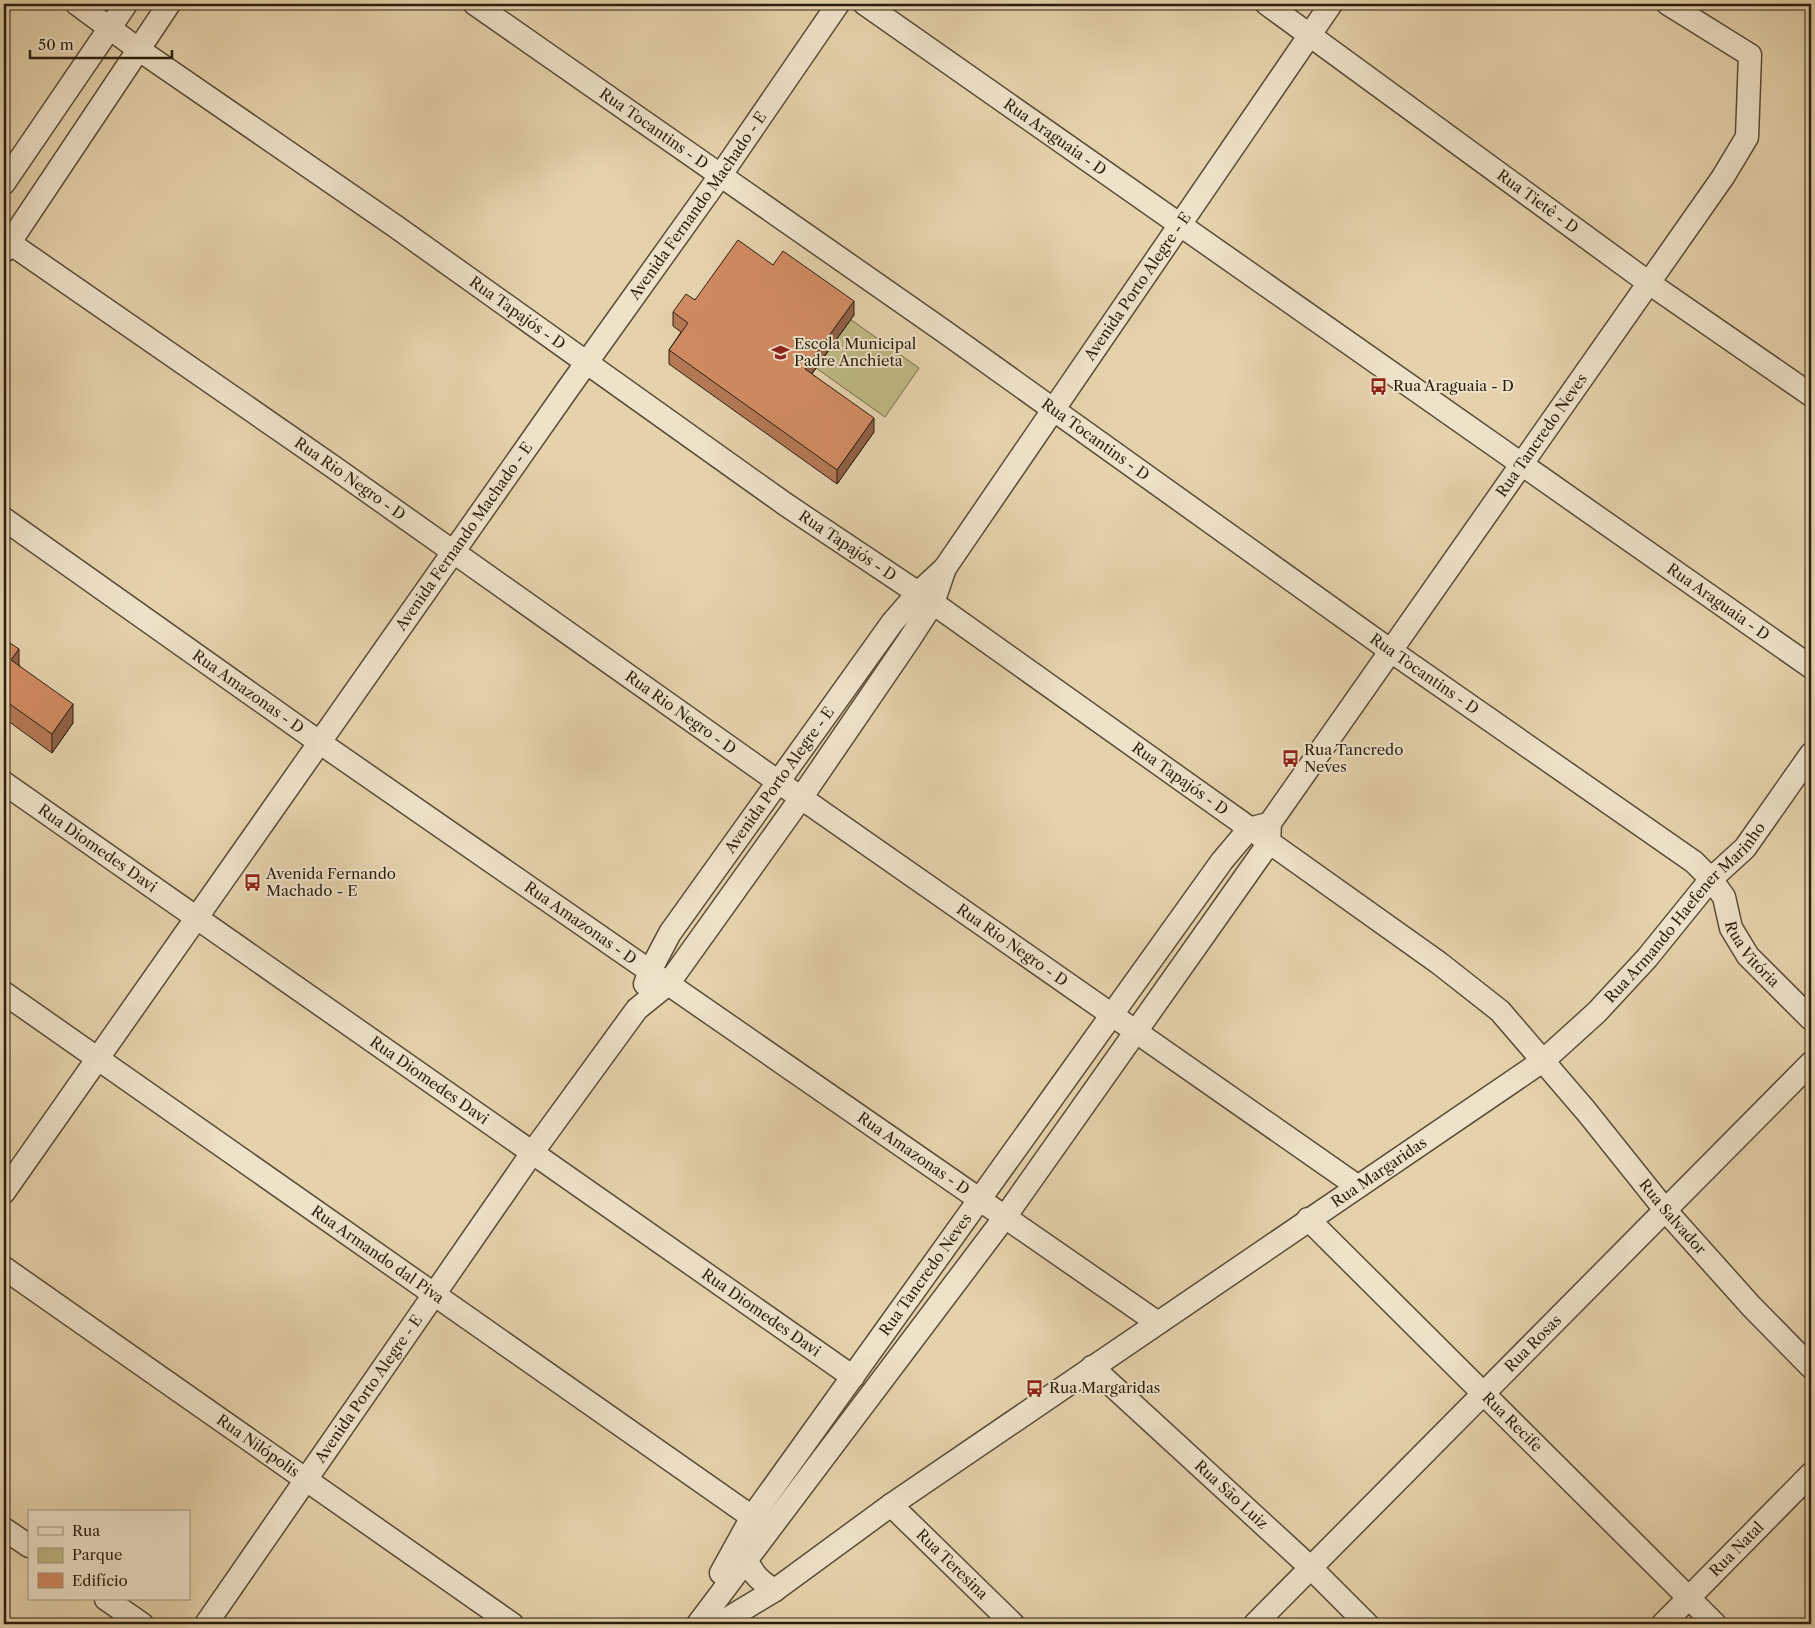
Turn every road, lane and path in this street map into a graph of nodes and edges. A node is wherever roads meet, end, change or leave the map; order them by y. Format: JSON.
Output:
{"nodes":[{"id":1,"x":77,"y":4,"type":"edge"},
{"id":2,"x":126,"y":4,"type":"edge"},
{"id":3,"x":169,"y":4,"type":"edge"},
{"id":4,"x":475,"y":4,"type":"edge"},
{"id":5,"x":838,"y":4,"type":"edge"},
{"id":6,"x":865,"y":4,"type":"edge"},
{"id":7,"x":1266,"y":4,"type":"edge"},
{"id":8,"x":1331,"y":4,"type":"edge"},
{"id":9,"x":1668,"y":4,"type":"edge"},
{"id":10,"x":110,"y":26,"type":"junction"},
{"id":11,"x":1310,"y":34,"type":"junction"},
{"id":12,"x":138,"y":49,"type":"junction"},
{"id":13,"x":720,"y":176,"type":"junction"},
{"id":14,"x":4,"y":183,"type":"edge"},
{"id":15,"x":1179,"y":224,"type":"junction"},
{"id":16,"x":6,"y":244,"type":"edge"},
{"id":17,"x":1649,"y":282,"type":"junction"},
{"id":18,"x":587,"y":363,"type":"junction"},
{"id":19,"x":1811,"y":395,"type":"edge"},
{"id":20,"x":1052,"y":409,"type":"junction"},
{"id":21,"x":1522,"y":464,"type":"junction"},
{"id":22,"x":4,"y":519,"type":"edge"},
{"id":23,"x":454,"y":551,"type":"junction"},
{"id":24,"x":925,"y":598,"type":"junction"},
{"id":25,"x":1391,"y":650,"type":"junction"},
{"id":26,"x":1811,"y":667,"type":"edge"},
{"id":27,"x":319,"y":742,"type":"junction"},
{"id":28,"x":1811,"y":754,"type":"edge"},
{"id":29,"x":777,"y":781,"type":"junction"},
{"id":30,"x":4,"y":783,"type":"edge"},
{"id":31,"x":801,"y":798,"type":"junction"},
{"id":32,"x":1263,"y":832,"type":"junction"},
{"id":33,"x":1711,"y":879,"type":"junction"},
{"id":34,"x":196,"y":918,"type":"junction"},
{"id":35,"x":650,"y":971,"type":"junction"},
{"id":36,"x":668,"y":984,"type":"junction"},
{"id":37,"x":4,"y":993,"type":"edge"},
{"id":38,"x":638,"y":1008,"type":"junction"},
{"id":39,"x":1113,"y":1015,"type":"junction"},
{"id":40,"x":1811,"y":1019,"type":"edge"},
{"id":41,"x":1137,"y":1032,"type":"junction"},
{"id":42,"x":98,"y":1059,"type":"junction"},
{"id":43,"x":1544,"y":1060,"type":"junction"},
{"id":44,"x":1811,"y":1063,"type":"edge"},
{"id":45,"x":532,"y":1153,"type":"junction"},
{"id":46,"x":1357,"y":1186,"type":"junction"},
{"id":47,"x":4,"y":1192,"type":"edge"},
{"id":48,"x":981,"y":1200,"type":"junction"},
{"id":49,"x":1666,"y":1211,"type":"junction"},
{"id":50,"x":1005,"y":1218,"type":"junction"},
{"id":51,"x":1308,"y":1219,"type":"junction"},
{"id":52,"x":4,"y":1268,"type":"edge"},
{"id":53,"x":434,"y":1294,"type":"junction"},
{"id":54,"x":1158,"y":1323,"type":"junction"},
{"id":55,"x":1092,"y":1367,"type":"junction"},
{"id":56,"x":1811,"y":1367,"type":"edge"},
{"id":57,"x":853,"y":1377,"type":"junction"},
{"id":58,"x":1484,"y":1394,"type":"junction"},
{"id":59,"x":1811,"y":1474,"type":"edge"},
{"id":60,"x":306,"y":1480,"type":"junction"},
{"id":61,"x":891,"y":1505,"type":"junction"},
{"id":62,"x":752,"y":1517,"type":"junction"},
{"id":63,"x":4,"y":1529,"type":"edge"},
{"id":64,"x":28,"y":1545,"type":"edge"},
{"id":65,"x":746,"y":1559,"type":"junction"},
{"id":66,"x":1311,"y":1568,"type":"junction"},
{"id":67,"x":775,"y":1590,"type":"junction"},
{"id":68,"x":1689,"y":1598,"type":"junction"},
{"id":69,"x":107,"y":1600,"type":"edge"},
{"id":70,"x":142,"y":1624,"type":"edge"},
{"id":71,"x":206,"y":1624,"type":"edge"},
{"id":72,"x":512,"y":1624,"type":"edge"},
{"id":73,"x":693,"y":1624,"type":"edge"},
{"id":74,"x":698,"y":1624,"type":"edge"},
{"id":75,"x":719,"y":1624,"type":"edge"},
{"id":76,"x":1013,"y":1624,"type":"edge"},
{"id":77,"x":1255,"y":1624,"type":"edge"},
{"id":78,"x":1367,"y":1624,"type":"edge"},
{"id":79,"x":1663,"y":1624,"type":"edge"},
{"id":80,"x":1715,"y":1624,"type":"edge"}],
"edges":[{"from":1,"to":10,"type":"street","name":"Rua Tapajós - D"},
{"from":2,"to":10,"type":"street"},
{"from":3,"to":12,"type":"street"},
{"from":4,"to":13,"type":"street","name":"Rua Tocantins - D"},
{"from":5,"to":13,"type":"street","name":"Avenida Fernando Machado - E"},
{"from":6,"to":15,"type":"street","name":"Rua Araguaia - D"},
{"from":7,"to":11,"type":"street","name":"Rua Tietê - D"},
{"from":8,"to":11,"type":"street","name":"Avenida Porto Alegre - E"},
{"from":9,"to":17,"type":"street","name":"Rua Tancredo Neves"},
{"from":10,"to":12,"type":"street","name":"Rua Tapajós - D"},
{"from":10,"to":14,"type":"street"},
{"from":11,"to":15,"type":"street","name":"Avenida Porto Alegre - E"},
{"from":11,"to":17,"type":"street","name":"Rua Tietê - D"},
{"from":12,"to":16,"type":"street"},
{"from":12,"to":18,"type":"street","name":"Rua Tapajós - D"},
{"from":13,"to":18,"type":"street","name":"Avenida Fernando Machado - E"},
{"from":13,"to":20,"type":"street","name":"Rua Tocantins - D"},
{"from":15,"to":20,"type":"street","name":"Avenida Porto Alegre - E"},
{"from":15,"to":21,"type":"street","name":"Rua Araguaia - D"},
{"from":16,"to":23,"type":"street","name":"Rua Rio Negro - D"},
{"from":17,"to":19,"type":"street","name":"Rua Tietê - D"},
{"from":17,"to":21,"type":"street","name":"Rua Tancredo Neves"},
{"from":18,"to":23,"type":"street","name":"Avenida Fernando Machado - E"},
{"from":18,"to":24,"type":"street","name":"Rua Tapajós - D"},
{"from":20,"to":24,"type":"street","name":"Avenida Porto Alegre - E"},
{"from":20,"to":25,"type":"street","name":"Rua Tocantins - D"},
{"from":21,"to":25,"type":"street","name":"Rua Tancredo Neves"},
{"from":21,"to":26,"type":"street","name":"Rua Araguaia - D"},
{"from":22,"to":27,"type":"street","name":"Rua Amazonas - D"},
{"from":23,"to":27,"type":"street","name":"Avenida Fernando Machado - E"},
{"from":23,"to":29,"type":"street","name":"Rua Rio Negro - D"},
{"from":24,"to":29,"type":"street","name":"Avenida Porto Alegre - E"},
{"from":24,"to":31,"type":"street","name":"Avenida Porto Alegre - E"},
{"from":24,"to":32,"type":"street","name":"Rua Tapajós - D"},
{"from":25,"to":32,"type":"street","name":"Rua Tancredo Neves"},
{"from":25,"to":33,"type":"street","name":"Rua Tocantins - D"},
{"from":27,"to":34,"type":"street","name":"Avenida Fernando Machado - E"},
{"from":27,"to":35,"type":"street","name":"Rua Amazonas - D"},
{"from":28,"to":33,"type":"street","name":"Rua Armando Haefener Marinho"},
{"from":29,"to":31,"type":"street","name":"Rua Rio Negro - D"},
{"from":29,"to":35,"type":"street","name":"Avenida Porto Alegre - E"},
{"from":30,"to":34,"type":"street","name":"Rua Diomedes Davi"},
{"from":31,"to":36,"type":"street","name":"Avenida Porto Alegre - E"},
{"from":31,"to":39,"type":"street","name":"Rua Rio Negro - D"},
{"from":32,"to":39,"type":"street","name":"Rua Tancredo Neves"},
{"from":32,"to":41,"type":"street","name":"Rua Tancredo Neves"},
{"from":32,"to":43,"type":"street","name":"Rua Tapajós - D"},
{"from":33,"to":40,"type":"street","name":"Rua Vitória"},
{"from":33,"to":43,"type":"street","name":"Rua Armando Haefener Marinho"},
{"from":34,"to":42,"type":"street","name":"Avenida Fernando Machado - E"},
{"from":34,"to":45,"type":"street","name":"Rua Diomedes Davi"},
{"from":35,"to":36,"type":"street","name":"Rua Amazonas - D"},
{"from":35,"to":38,"type":"street","name":"Avenida Porto Alegre - E"},
{"from":36,"to":38,"type":"street","name":"Avenida Porto Alegre - E"},
{"from":36,"to":48,"type":"street","name":"Rua Amazonas - D"},
{"from":37,"to":42,"type":"street","name":"Rua Armando dal Piva"},
{"from":38,"to":45,"type":"street","name":"Avenida Porto Alegre - E"},
{"from":39,"to":41,"type":"street","name":"Rua Rio Negro - D"},
{"from":39,"to":48,"type":"street","name":"Rua Tancredo Neves"},
{"from":41,"to":46,"type":"street","name":"Rua Rio Negro - D"},
{"from":41,"to":50,"type":"street","name":"Rua Tancredo Neves"},
{"from":42,"to":47,"type":"street","name":"Avenida Fernando Machado - E"},
{"from":42,"to":53,"type":"street","name":"Rua Armando dal Piva"},
{"from":43,"to":46,"type":"street","name":"Rua Margaridas"},
{"from":43,"to":49,"type":"street","name":"Rua Salvador"},
{"from":44,"to":49,"type":"street","name":"Rua Rosas"},
{"from":45,"to":53,"type":"street","name":"Avenida Porto Alegre - E"},
{"from":45,"to":57,"type":"street","name":"Rua Diomedes Davi"},
{"from":46,"to":51,"type":"street","name":"Rua Margaridas"},
{"from":48,"to":50,"type":"street","name":"Rua Amazonas - D"},
{"from":48,"to":57,"type":"street","name":"Rua Tancredo Neves"},
{"from":49,"to":56,"type":"street","name":"Rua Salvador"},
{"from":49,"to":58,"type":"street","name":"Rua Rosas"},
{"from":50,"to":54,"type":"street","name":"Rua Amazonas - D"},
{"from":50,"to":65,"type":"street","name":"Rua Tancredo Neves"},
{"from":51,"to":54,"type":"street","name":"Rua Margaridas"},
{"from":51,"to":58,"type":"street","name":"Rua Recife"},
{"from":52,"to":60,"type":"street","name":"Rua Nilópolis"},
{"from":53,"to":60,"type":"street","name":"Avenida Porto Alegre - E"},
{"from":53,"to":62,"type":"street","name":"Rua Armando dal Piva"},
{"from":54,"to":55,"type":"street","name":"Rua Margaridas"},
{"from":55,"to":61,"type":"street","name":"Rua Margaridas"},
{"from":55,"to":66,"type":"street","name":"Rua São Luiz"},
{"from":57,"to":62,"type":"street","name":"Rua Tancredo Neves"},
{"from":58,"to":66,"type":"street","name":"Rua Rosas"},
{"from":58,"to":68,"type":"street","name":"Rua Recife"},
{"from":59,"to":68,"type":"street","name":"Rua Natal"},
{"from":60,"to":71,"type":"street","name":"Avenida Porto Alegre - E"},
{"from":60,"to":72,"type":"street","name":"Rua Nilópolis"},
{"from":61,"to":67,"type":"street","name":"Rua Margaridas"},
{"from":61,"to":76,"type":"street","name":"Rua Teresina"},
{"from":62,"to":73,"type":"street","name":"Rua Tancredo Neves"},
{"from":63,"to":64,"type":"street"},
{"from":65,"to":67,"type":"street"},
{"from":65,"to":74,"type":"street","name":"Rua Tancredo Neves"},
{"from":66,"to":77,"type":"street","name":"Rua Rosas"},
{"from":66,"to":78,"type":"street","name":"Rua São Luiz"},
{"from":67,"to":75,"type":"street","name":"Rua Margaridas"},
{"from":68,"to":79,"type":"street","name":"Rua Natal"},
{"from":68,"to":80,"type":"street","name":"Rua Recife"},
{"from":69,"to":70,"type":"street"}]}
